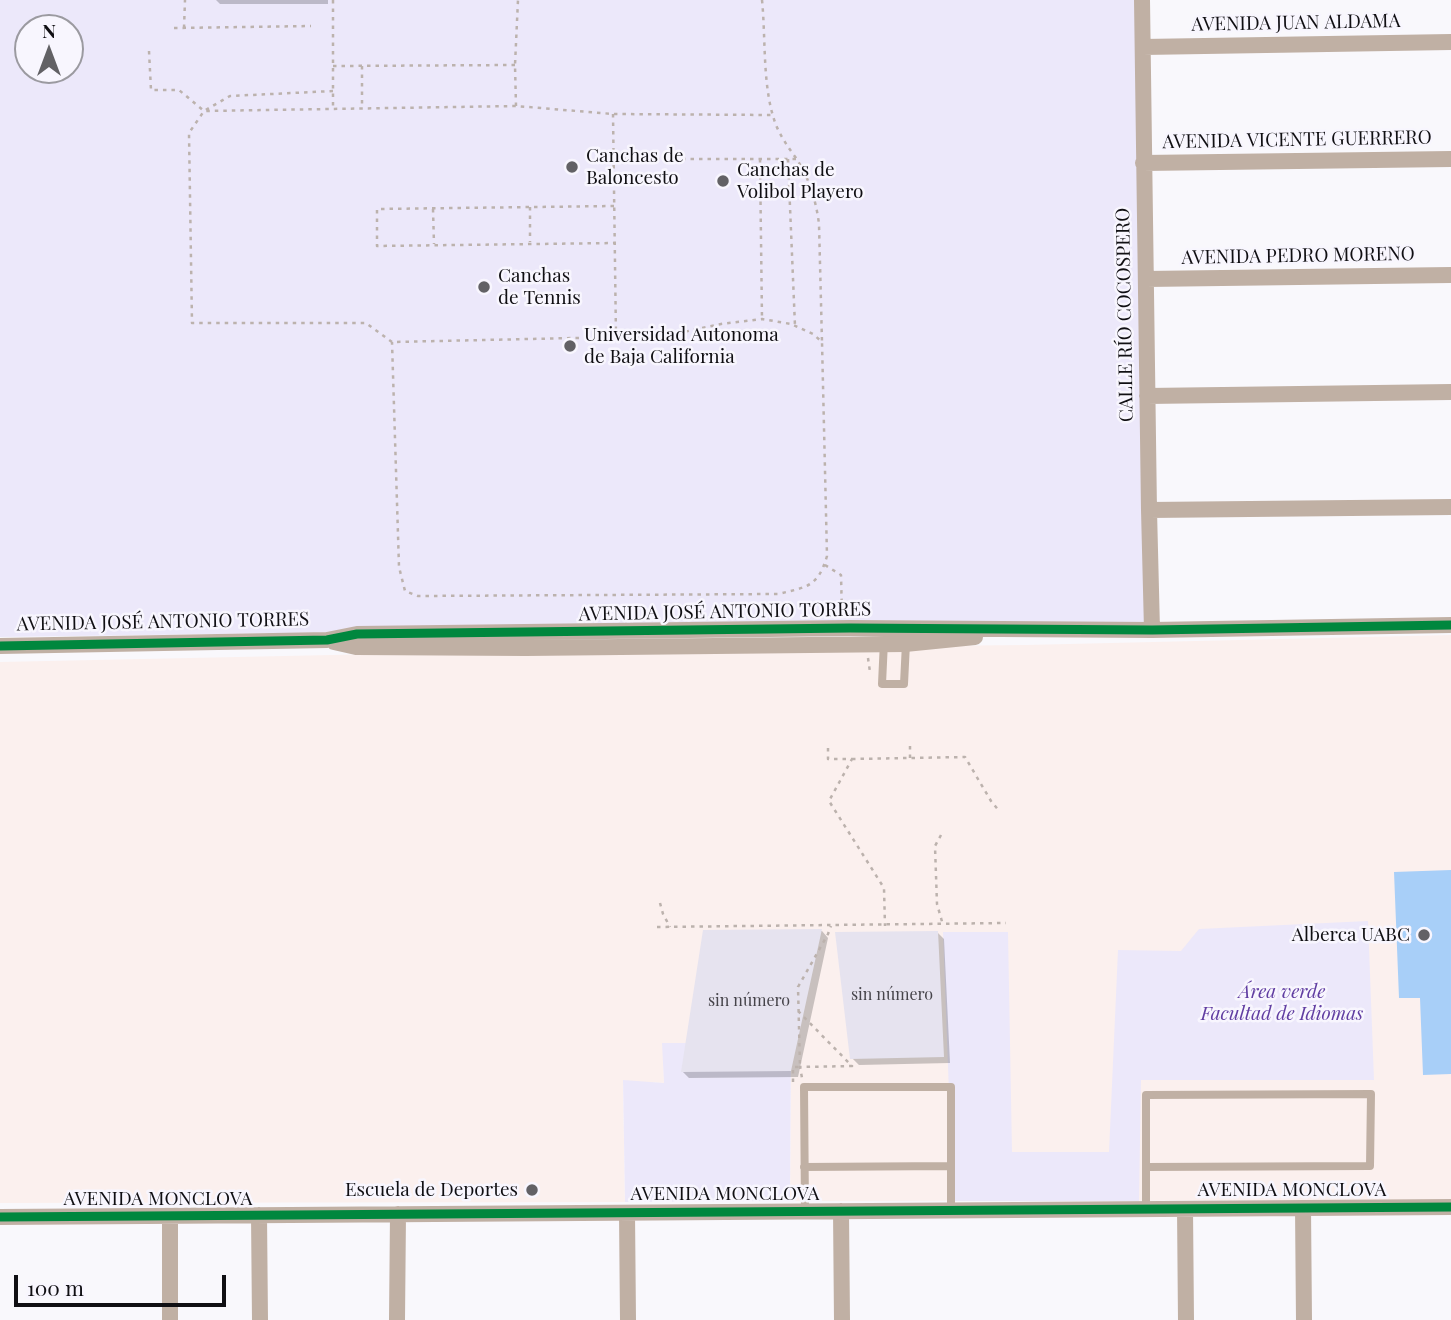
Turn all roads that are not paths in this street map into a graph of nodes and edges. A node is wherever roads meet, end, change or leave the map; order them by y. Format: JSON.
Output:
{"nodes":[{"id":1,"x":1142,"y":0,"type":"edge"},
{"id":2,"x":1451,"y":42,"type":"edge"},
{"id":3,"x":1143,"y":47,"type":"junction"},
{"id":4,"x":1451,"y":159,"type":"edge"},
{"id":5,"x":1143,"y":163,"type":"junction"},
{"id":6,"x":1451,"y":275,"type":"edge"},
{"id":7,"x":1146,"y":279,"type":"junction"},
{"id":8,"x":1451,"y":392,"type":"edge"},
{"id":9,"x":1147,"y":396,"type":"junction"},
{"id":10,"x":1451,"y":507,"type":"edge"},
{"id":11,"x":1149,"y":510,"type":"junction"},
{"id":12,"x":1451,"y":625,"type":"edge"},
{"id":13,"x":687,"y":630,"type":"junction"},
{"id":14,"x":1152,"y":630,"type":"junction"},
{"id":15,"x":885,"y":636,"type":"junction"},
{"id":16,"x":906,"y":636,"type":"junction"},
{"id":17,"x":525,"y":640,"type":"junction"},
{"id":18,"x":0,"y":646,"type":"edge"},
{"id":19,"x":689,"y":647,"type":"junction"},
{"id":20,"x":951,"y":1166,"type":"junction"},
{"id":21,"x":804,"y":1167,"type":"junction"},
{"id":22,"x":1146,"y":1167,"type":"junction"},
{"id":23,"x":1451,"y":1207,"type":"edge"},
{"id":24,"x":1303,"y":1208,"type":"junction"},
{"id":25,"x":1146,"y":1209,"type":"junction"},
{"id":26,"x":1185,"y":1209,"type":"junction"},
{"id":27,"x":951,"y":1210,"type":"junction"},
{"id":28,"x":841,"y":1211,"type":"junction"},
{"id":29,"x":805,"y":1212,"type":"junction"},
{"id":30,"x":627,"y":1213,"type":"junction"},
{"id":31,"x":398,"y":1214,"type":"junction"},
{"id":32,"x":259,"y":1215,"type":"junction"},
{"id":33,"x":170,"y":1216,"type":"junction"},
{"id":34,"x":0,"y":1217,"type":"edge"},
{"id":35,"x":170,"y":1320,"type":"edge"},
{"id":36,"x":260,"y":1320,"type":"edge"},
{"id":37,"x":397,"y":1320,"type":"edge"},
{"id":38,"x":628,"y":1320,"type":"edge"},
{"id":39,"x":842,"y":1320,"type":"edge"},
{"id":40,"x":1186,"y":1320,"type":"edge"},
{"id":41,"x":1304,"y":1320,"type":"edge"}],
"edges":[{"from":1,"to":3,"type":"street","name":"CALLE RÍO COCOSPERO"},
{"from":2,"to":3,"type":"street","name":"AVENIDA JUAN ALDAMA"},
{"from":3,"to":5,"type":"street","name":"CALLE RÍO COCOSPERO"},
{"from":4,"to":5,"type":"street","name":"AVENIDA VICENTE GUERRERO"},
{"from":5,"to":7,"type":"street","name":"CALLE RÍO COCOSPERO"},
{"from":6,"to":7,"type":"street","name":"AVENIDA PEDRO MORENO"},
{"from":7,"to":9,"type":"street","name":"CALLE RÍO COCOSPERO"},
{"from":8,"to":9,"type":"street"},
{"from":9,"to":11,"type":"street","name":"CALLE RÍO COCOSPERO"},
{"from":10,"to":11,"type":"street"},
{"from":11,"to":14,"type":"street","name":"CALLE RÍO COCOSPERO"},
{"from":12,"to":14,"type":"street","name":"AVENIDA JOSÉ ANTONIO TORRES"},
{"from":13,"to":15,"type":"street","name":"AVENIDA JOSÉ ANTONIO TORRES"},
{"from":13,"to":17,"type":"street","name":"AVENIDA JOSÉ ANTONIO TORRES"},
{"from":13,"to":19,"type":"street"},
{"from":14,"to":16,"type":"street","name":"AVENIDA JOSÉ ANTONIO TORRES"},
{"from":15,"to":16,"type":"street","name":"AVENIDA JOSÉ ANTONIO TORRES"},
{"from":15,"to":16,"type":"lane"},
{"from":15,"to":19,"type":"street","name":"AVENIDA JOSÉ ANTONIO TORRES"},
{"from":17,"to":18,"type":"street","name":"AVENIDA JOSÉ ANTONIO TORRES"},
{"from":17,"to":19,"type":"street","name":"AVENIDA JOSÉ ANTONIO TORRES"},
{"from":20,"to":21,"type":"lane"},
{"from":20,"to":21,"type":"lane"},
{"from":20,"to":27,"type":"lane"},
{"from":21,"to":29,"type":"lane"},
{"from":22,"to":22,"type":"lane"},
{"from":22,"to":25,"type":"lane"},
{"from":23,"to":24,"type":"street","name":"AVENIDA MONCLOVA"},
{"from":24,"to":26,"type":"street","name":"AVENIDA MONCLOVA"},
{"from":24,"to":41,"type":"street"},
{"from":25,"to":26,"type":"street","name":"AVENIDA MONCLOVA"},
{"from":25,"to":27,"type":"street","name":"AVENIDA MONCLOVA"},
{"from":26,"to":40,"type":"street"},
{"from":27,"to":28,"type":"street","name":"AVENIDA MONCLOVA"},
{"from":28,"to":29,"type":"street","name":"AVENIDA MONCLOVA"},
{"from":28,"to":39,"type":"street"},
{"from":29,"to":30,"type":"street","name":"AVENIDA MONCLOVA"},
{"from":30,"to":31,"type":"street","name":"AVENIDA MONCLOVA"},
{"from":30,"to":38,"type":"street"},
{"from":31,"to":32,"type":"street","name":"AVENIDA MONCLOVA"},
{"from":31,"to":37,"type":"street"},
{"from":32,"to":33,"type":"street","name":"AVENIDA MONCLOVA"},
{"from":32,"to":36,"type":"street"},
{"from":33,"to":34,"type":"street","name":"AVENIDA MONCLOVA"},
{"from":33,"to":35,"type":"street"}]}
